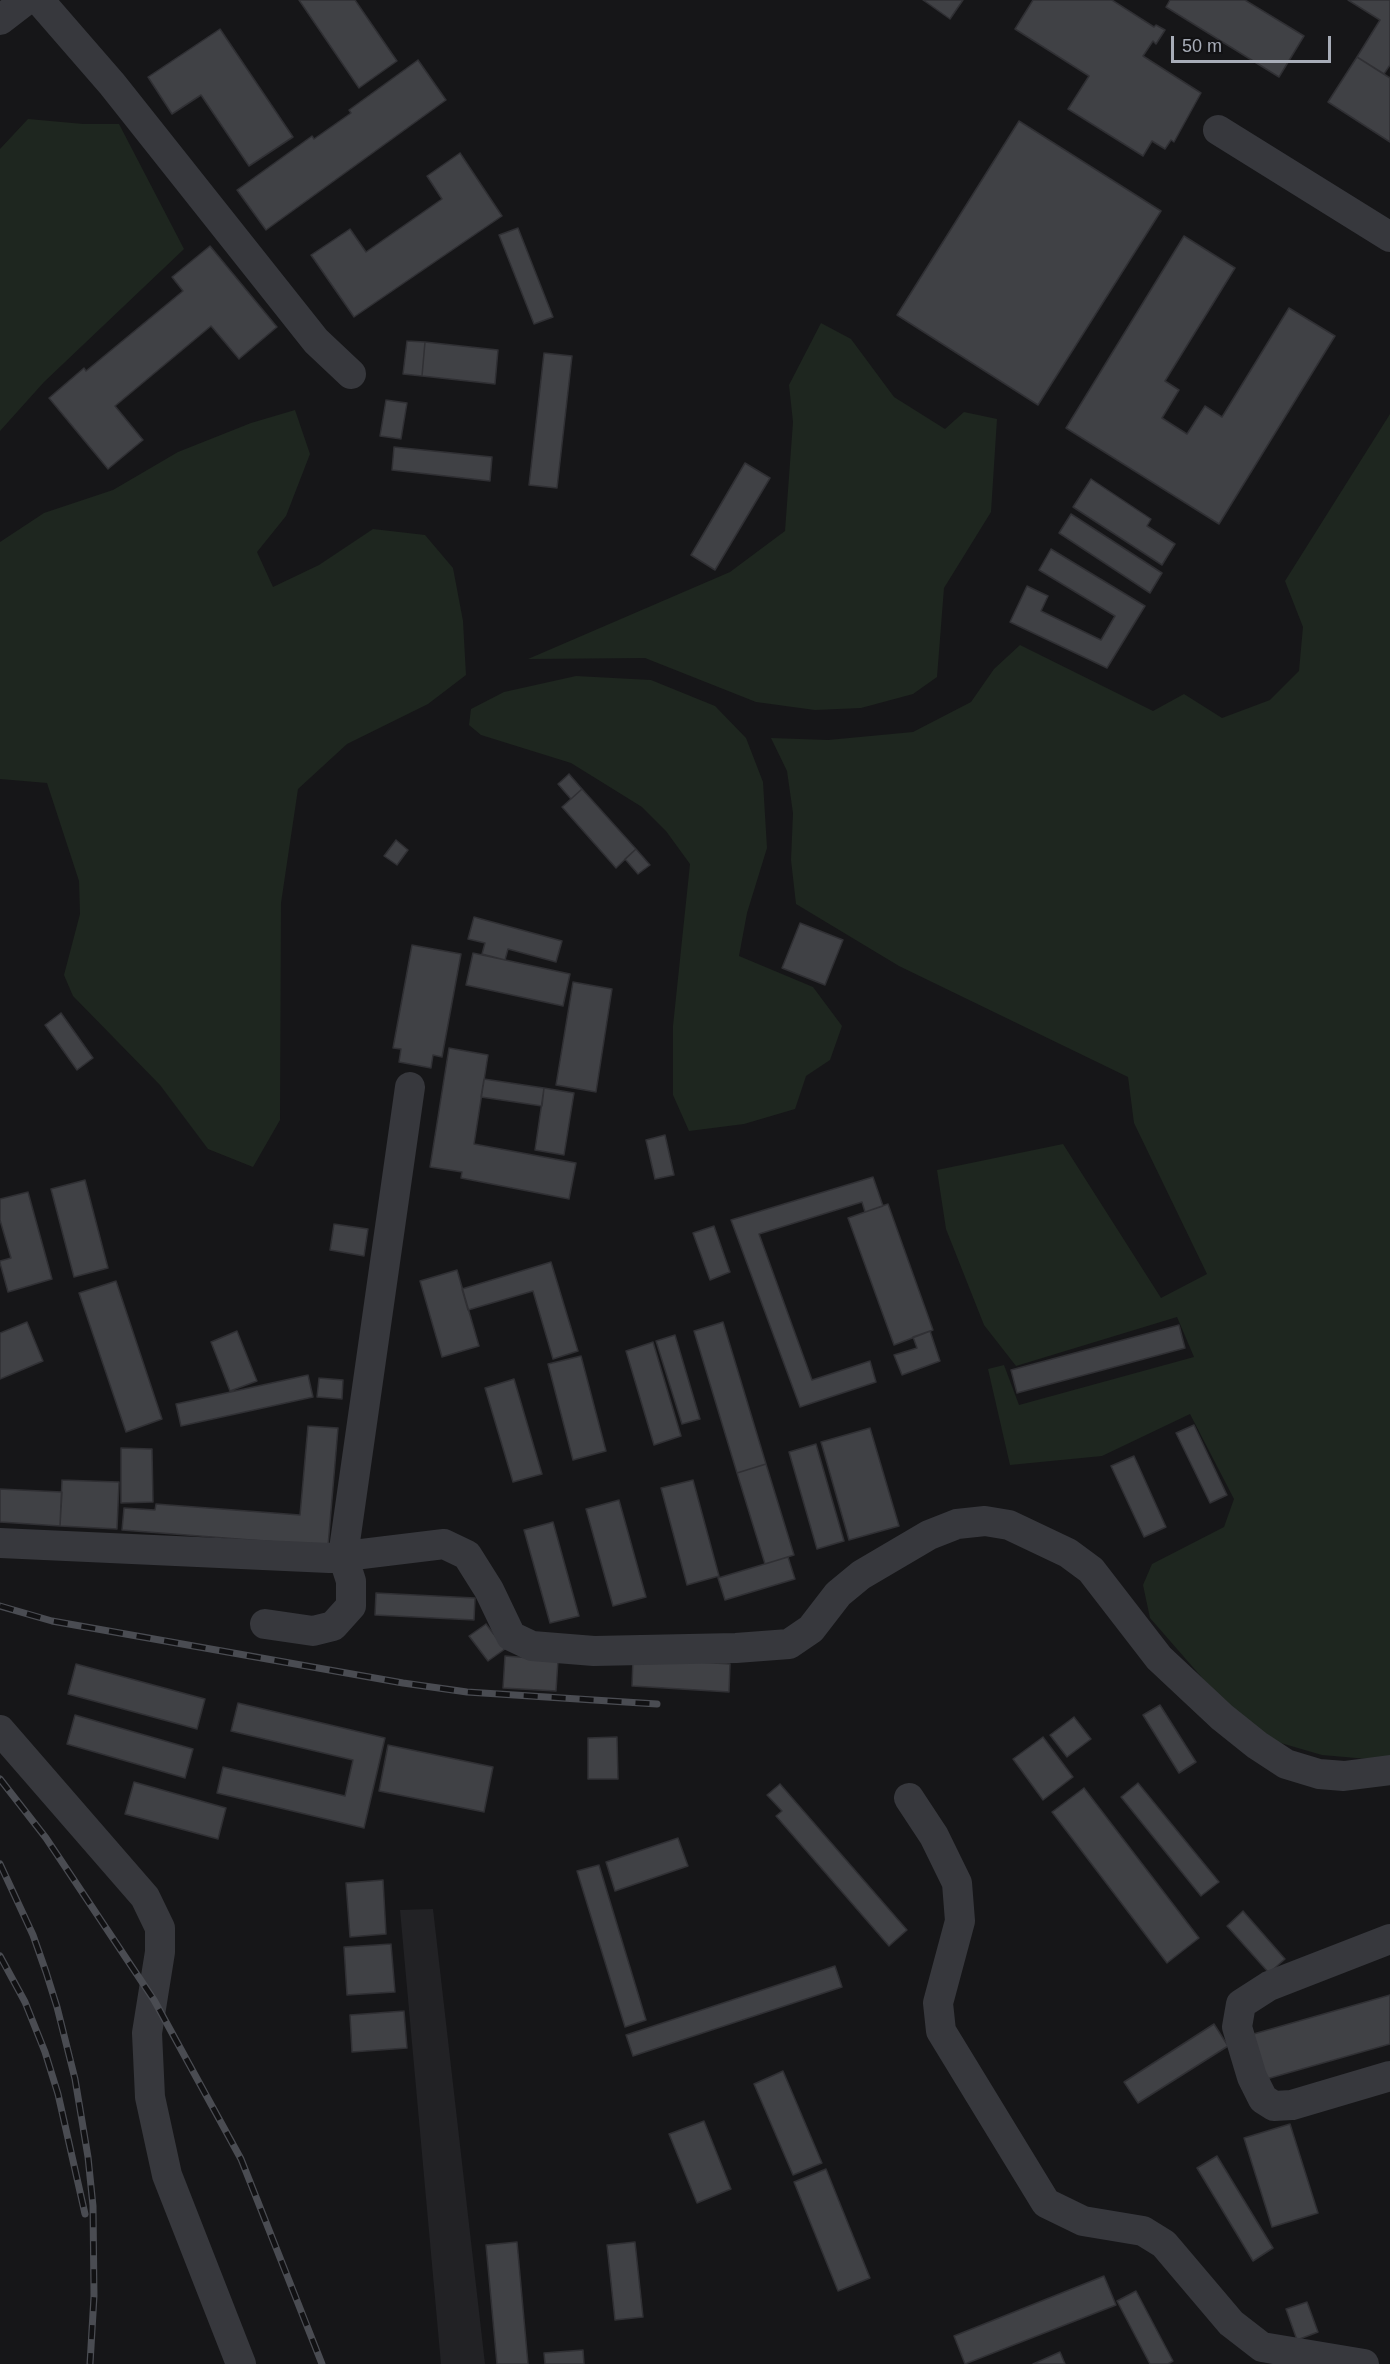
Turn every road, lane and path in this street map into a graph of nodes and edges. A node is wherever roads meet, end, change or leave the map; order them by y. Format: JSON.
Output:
{"nodes":[{"id":1,"x":26,"y":0,"type":"edge"},
{"id":2,"x":39,"y":0,"type":"edge"},
{"id":3,"x":0,"y":20,"type":"edge"},
{"id":4,"x":1218,"y":130,"type":"dead end"},
{"id":5,"x":1390,"y":237,"type":"edge"},
{"id":6,"x":351,"y":374,"type":"dead end"},
{"id":7,"x":411,"y":1087,"type":"dead end"},
{"id":8,"x":0,"y":1543,"type":"edge"},
{"id":9,"x":343,"y":1556,"type":"junction"},
{"id":10,"x":265,"y":1624,"type":"dead end"},
{"id":11,"x":0,"y":1730,"type":"edge"},
{"id":12,"x":1390,"y":1770,"type":"edge"},
{"id":13,"x":909,"y":1798,"type":"dead end"},
{"id":14,"x":1390,"y":1939,"type":"edge"},
{"id":15,"x":1390,"y":2076,"type":"edge"},
{"id":16,"x":241,"y":2364,"type":"edge"},
{"id":17,"x":1364,"y":2364,"type":"edge"}],
"edges":[{"from":1,"to":3,"type":"street"},
{"from":2,"to":6,"type":"street"},
{"from":4,"to":5,"type":"street"},
{"from":7,"to":9,"type":"street"},
{"from":8,"to":9,"type":"street"},
{"from":9,"to":10,"type":"street"},
{"from":9,"to":12,"type":"street"},
{"from":11,"to":16,"type":"street"},
{"from":13,"to":17,"type":"street"},
{"from":14,"to":15,"type":"street"}]}
